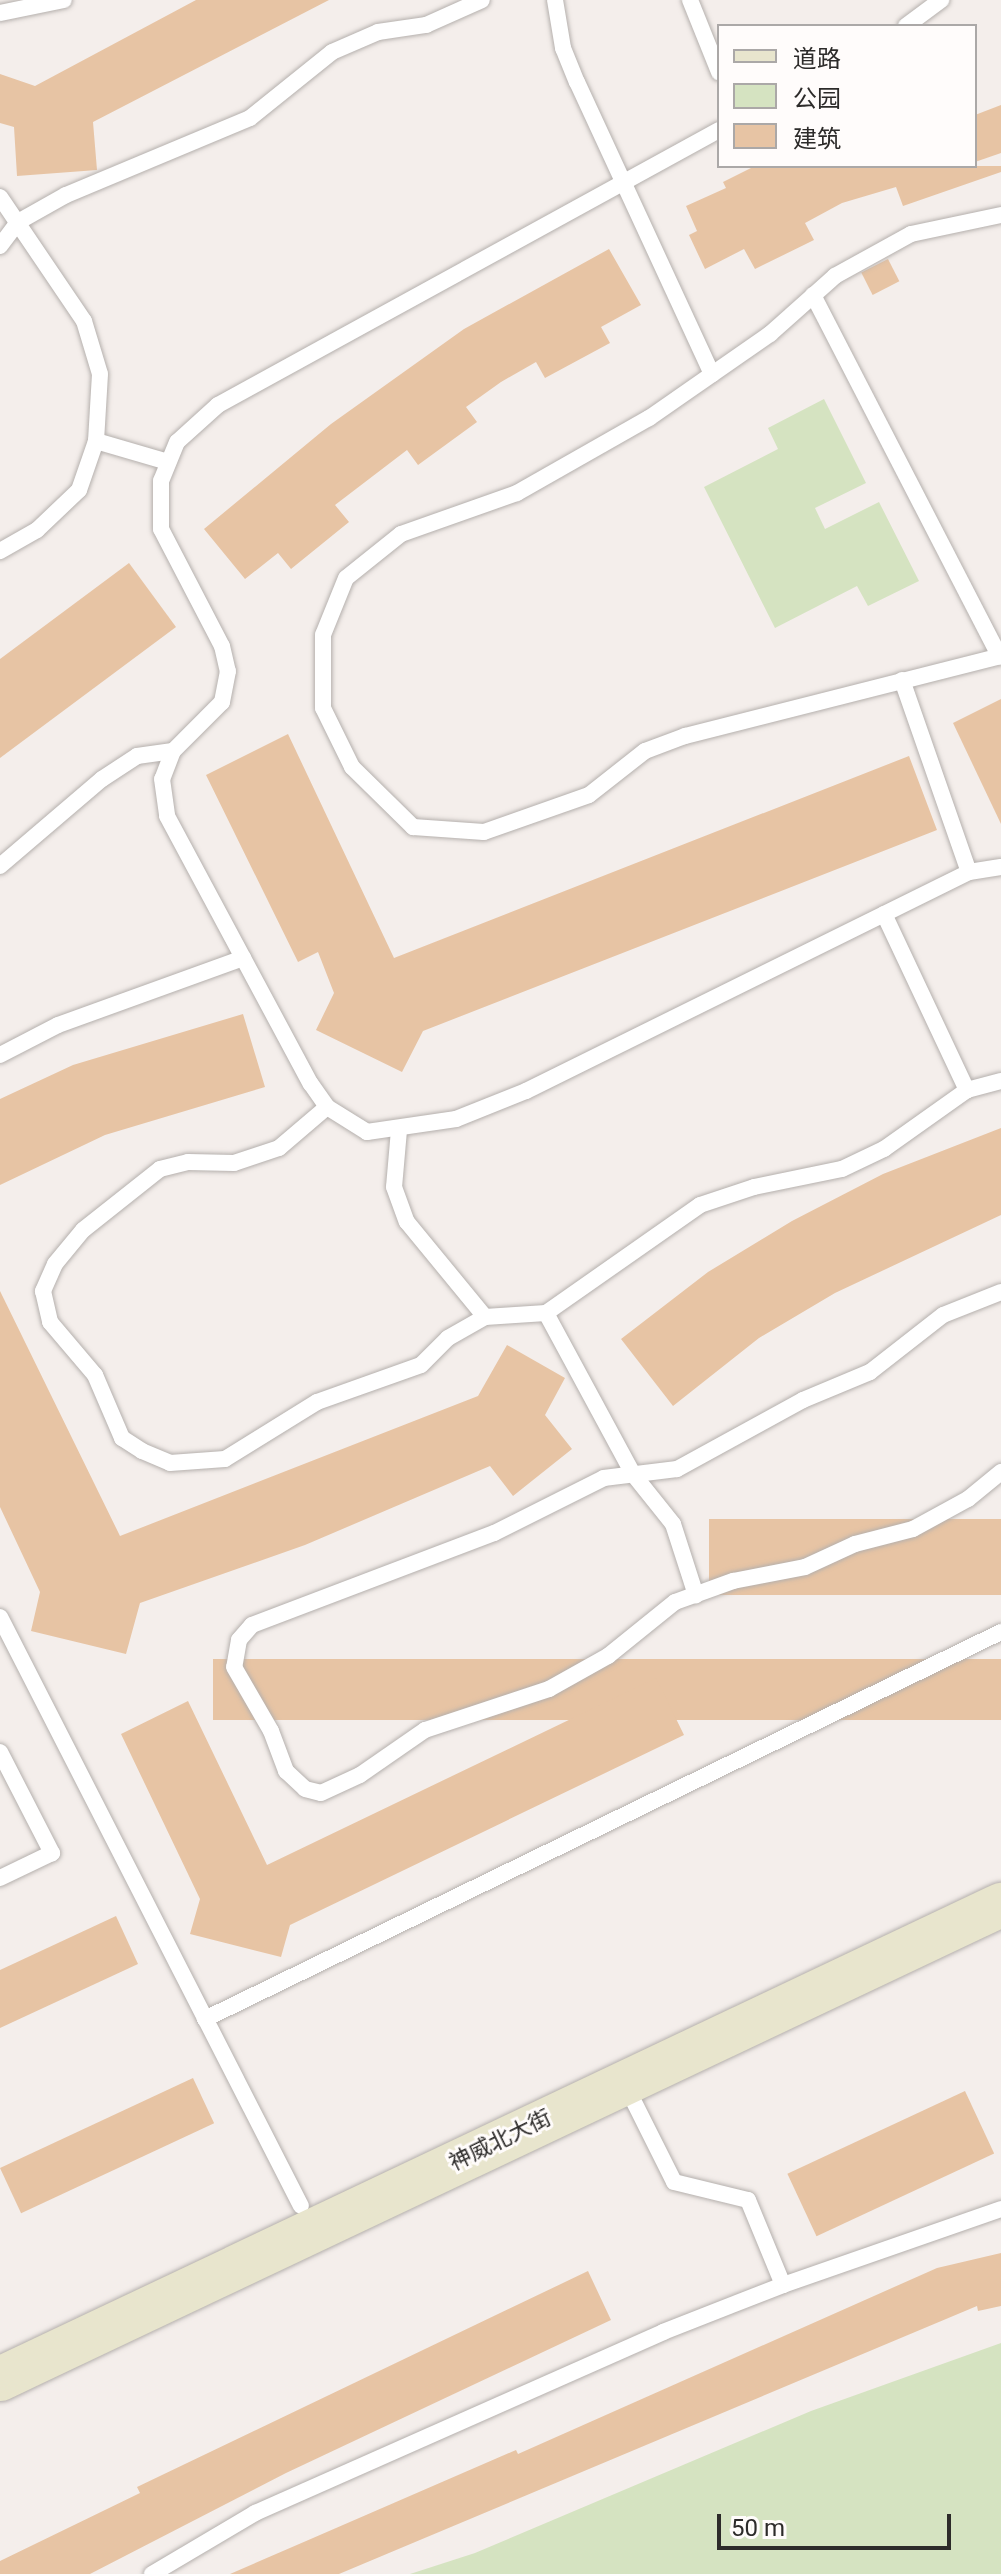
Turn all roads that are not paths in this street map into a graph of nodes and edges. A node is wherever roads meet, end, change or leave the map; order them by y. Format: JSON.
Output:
{"nodes":[{"id":1,"x":64,"y":0,"type":"edge"},
{"id":2,"x":482,"y":0,"type":"edge"},
{"id":3,"x":555,"y":0,"type":"edge"},
{"id":4,"x":690,"y":0,"type":"edge"},
{"id":5,"x":941,"y":0,"type":"edge"},
{"id":6,"x":0,"y":13,"type":"edge"},
{"id":7,"x":909,"y":24,"type":"edge"},
{"id":8,"x":717,"y":67,"type":"edge"},
{"id":9,"x":717,"y":131,"type":"edge"},
{"id":10,"x":625,"y":181,"type":"junction"},
{"id":11,"x":0,"y":197,"type":"edge"},
{"id":12,"x":1001,"y":215,"type":"edge"},
{"id":13,"x":18,"y":222,"type":"junction"},
{"id":14,"x":0,"y":246,"type":"edge"},
{"id":15,"x":813,"y":295,"type":"junction"},
{"id":16,"x":712,"y":374,"type":"junction"},
{"id":17,"x":96,"y":441,"type":"junction"},
{"id":18,"x":168,"y":462,"type":"junction"},
{"id":19,"x":0,"y":551,"type":"edge"},
{"id":20,"x":1000,"y":657,"type":"edge"},
{"id":21,"x":902,"y":680,"type":"junction"},
{"id":22,"x":173,"y":751,"type":"junction"},
{"id":23,"x":0,"y":866,"type":"edge"},
{"id":24,"x":1001,"y":867,"type":"edge"},
{"id":25,"x":969,"y":872,"type":"junction"},
{"id":26,"x":884,"y":914,"type":"junction"},
{"id":27,"x":243,"y":958,"type":"junction"},
{"id":28,"x":0,"y":1055,"type":"edge"},
{"id":29,"x":1001,"y":1081,"type":"edge"},
{"id":30,"x":967,"y":1090,"type":"junction"},
{"id":31,"x":327,"y":1107,"type":"junction"},
{"id":32,"x":399,"y":1130,"type":"junction"},
{"id":33,"x":1001,"y":1292,"type":"edge"},
{"id":34,"x":546,"y":1313,"type":"junction"},
{"id":35,"x":485,"y":1317,"type":"junction"},
{"id":36,"x":1001,"y":1472,"type":"edge"},
{"id":37,"x":633,"y":1474,"type":"junction"},
{"id":38,"x":696,"y":1595,"type":"junction"},
{"id":39,"x":0,"y":1617,"type":"edge"},
{"id":40,"x":1001,"y":1632,"type":"edge"},
{"id":41,"x":0,"y":1752,"type":"edge"},
{"id":42,"x":1001,"y":1875,"type":"edge"},
{"id":43,"x":0,"y":1878,"type":"edge"},
{"id":44,"x":1001,"y":1905,"type":"edge"},
{"id":45,"x":205,"y":2019,"type":"junction"},
{"id":46,"x":623,"y":2081,"type":"junction"},
{"id":47,"x":301,"y":2206,"type":"junction"},
{"id":48,"x":1001,"y":2209,"type":"edge"},
{"id":49,"x":783,"y":2285,"type":"junction"},
{"id":50,"x":0,"y":2348,"type":"edge"},
{"id":51,"x":0,"y":2379,"type":"edge"},
{"id":52,"x":152,"y":2574,"type":"edge"}],
"edges":[{"from":1,"to":6,"type":"lane"},
{"from":2,"to":13,"type":"lane"},
{"from":3,"to":10,"type":"lane"},
{"from":4,"to":8,"type":"lane"},
{"from":5,"to":7,"type":"lane"},
{"from":9,"to":10,"type":"lane"},
{"from":10,"to":16,"type":"lane"},
{"from":10,"to":18,"type":"lane"},
{"from":11,"to":13,"type":"lane"},
{"from":12,"to":15,"type":"lane"},
{"from":13,"to":14,"type":"lane"},
{"from":13,"to":17,"type":"lane"},
{"from":15,"to":16,"type":"lane"},
{"from":15,"to":20,"type":"lane"},
{"from":16,"to":21,"type":"lane"},
{"from":17,"to":18,"type":"lane"},
{"from":17,"to":19,"type":"lane"},
{"from":18,"to":22,"type":"lane"},
{"from":20,"to":21,"type":"lane"},
{"from":21,"to":25,"type":"lane"},
{"from":22,"to":23,"type":"lane"},
{"from":22,"to":27,"type":"lane"},
{"from":24,"to":25,"type":"lane"},
{"from":25,"to":26,"type":"lane"},
{"from":26,"to":30,"type":"lane"},
{"from":26,"to":32,"type":"lane"},
{"from":27,"to":28,"type":"lane"},
{"from":27,"to":31,"type":"lane"},
{"from":29,"to":30,"type":"lane"},
{"from":30,"to":34,"type":"lane"},
{"from":31,"to":32,"type":"lane"},
{"from":31,"to":35,"type":"lane"},
{"from":32,"to":35,"type":"lane"},
{"from":33,"to":37,"type":"lane"},
{"from":34,"to":35,"type":"lane"},
{"from":34,"to":37,"type":"lane"},
{"from":36,"to":38,"type":"lane"},
{"from":37,"to":38,"type":"lane"},
{"from":37,"to":38,"type":"lane"},
{"from":39,"to":45,"type":"lane"},
{"from":40,"to":45,"type":"lane"},
{"from":41,"to":43,"type":"lane"},
{"from":42,"to":47,"type":"street","name":"神威北大街"},
{"from":44,"to":46,"type":"street","name":"神威北大街"},
{"from":45,"to":47,"type":"lane"},
{"from":46,"to":49,"type":"lane"},
{"from":46,"to":51,"type":"street","name":"神威北大街"},
{"from":47,"to":50,"type":"street","name":"神威北大街"},
{"from":48,"to":49,"type":"lane"},
{"from":49,"to":52,"type":"lane"}]}
